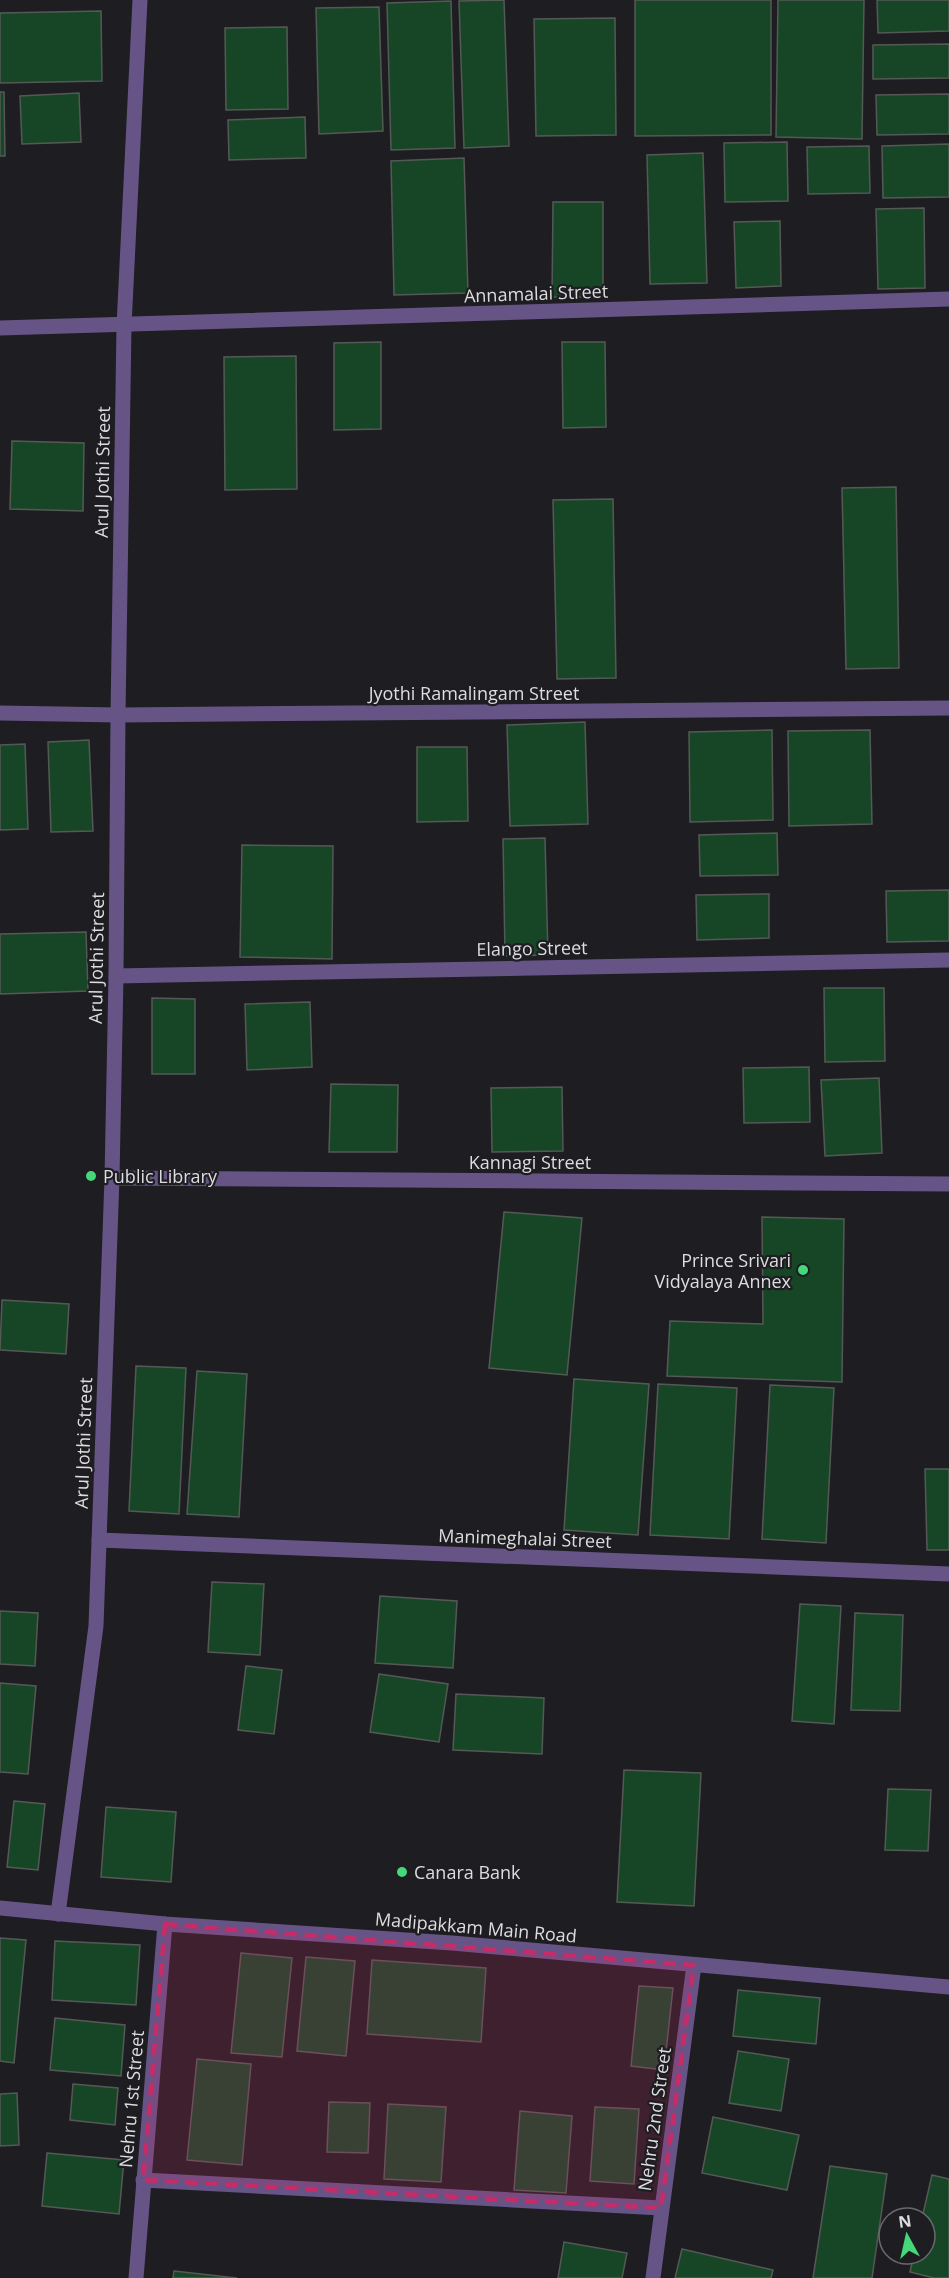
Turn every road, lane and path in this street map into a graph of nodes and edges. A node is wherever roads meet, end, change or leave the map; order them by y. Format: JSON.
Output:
{"nodes":[{"id":1,"x":140,"y":0,"type":"edge"},
{"id":2,"x":949,"y":299,"type":"edge"},
{"id":3,"x":124,"y":326,"type":"junction"},
{"id":4,"x":0,"y":328,"type":"edge"},
{"id":5,"x":949,"y":708,"type":"edge"},
{"id":6,"x":0,"y":713,"type":"edge"},
{"id":7,"x":117,"y":715,"type":"junction"},
{"id":8,"x":949,"y":960,"type":"edge"},
{"id":9,"x":116,"y":976,"type":"junction"},
{"id":10,"x":112,"y":1178,"type":"junction"},
{"id":11,"x":949,"y":1185,"type":"edge"},
{"id":12,"x":99,"y":1540,"type":"junction"},
{"id":13,"x":949,"y":1574,"type":"edge"},
{"id":14,"x":0,"y":1908,"type":"edge"},
{"id":15,"x":58,"y":1914,"type":"junction"},
{"id":16,"x":165,"y":1924,"type":"junction"},
{"id":17,"x":694,"y":1965,"type":"junction"},
{"id":18,"x":949,"y":1987,"type":"edge"},
{"id":19,"x":144,"y":2180,"type":"junction"},
{"id":20,"x":661,"y":2208,"type":"junction"},
{"id":21,"x":136,"y":2278,"type":"edge"},
{"id":22,"x":654,"y":2278,"type":"edge"}],
"edges":[{"from":1,"to":3,"type":"street","name":"Arul Jothi Street"},
{"from":2,"to":3,"type":"street","name":"Annamalai Street"},
{"from":3,"to":4,"type":"street","name":"Annamalai Street"},
{"from":3,"to":7,"type":"street","name":"Arul Jothi Street"},
{"from":5,"to":7,"type":"street","name":"Jyothi Ramalingam Street"},
{"from":6,"to":7,"type":"street","name":"Jyothi Ramalingam Street"},
{"from":7,"to":9,"type":"street","name":"Arul Jothi Street"},
{"from":8,"to":9,"type":"street","name":"Elango Street"},
{"from":9,"to":10,"type":"street","name":"Arul Jothi Street"},
{"from":10,"to":11,"type":"street","name":"Kannagi Street"},
{"from":10,"to":12,"type":"street","name":"Arul Jothi Street"},
{"from":12,"to":13,"type":"street","name":"Manimeghalai Street"},
{"from":12,"to":15,"type":"street","name":"Arul Jothi Street"},
{"from":14,"to":15,"type":"street","name":"Madipakkam Main Road"},
{"from":15,"to":16,"type":"street","name":"Madipakkam Main Road"},
{"from":16,"to":17,"type":"street","name":"Madipakkam Main Road"},
{"from":16,"to":19,"type":"street","name":"Nehru 1st Street"},
{"from":17,"to":18,"type":"street","name":"Madipakkam Main Road"},
{"from":17,"to":20,"type":"street","name":"Nehru 2nd Street"},
{"from":19,"to":20,"type":"street"},
{"from":19,"to":21,"type":"street","name":"Nehru 1st Street"},
{"from":20,"to":22,"type":"street","name":"Nehru 2nd Street"}]}
